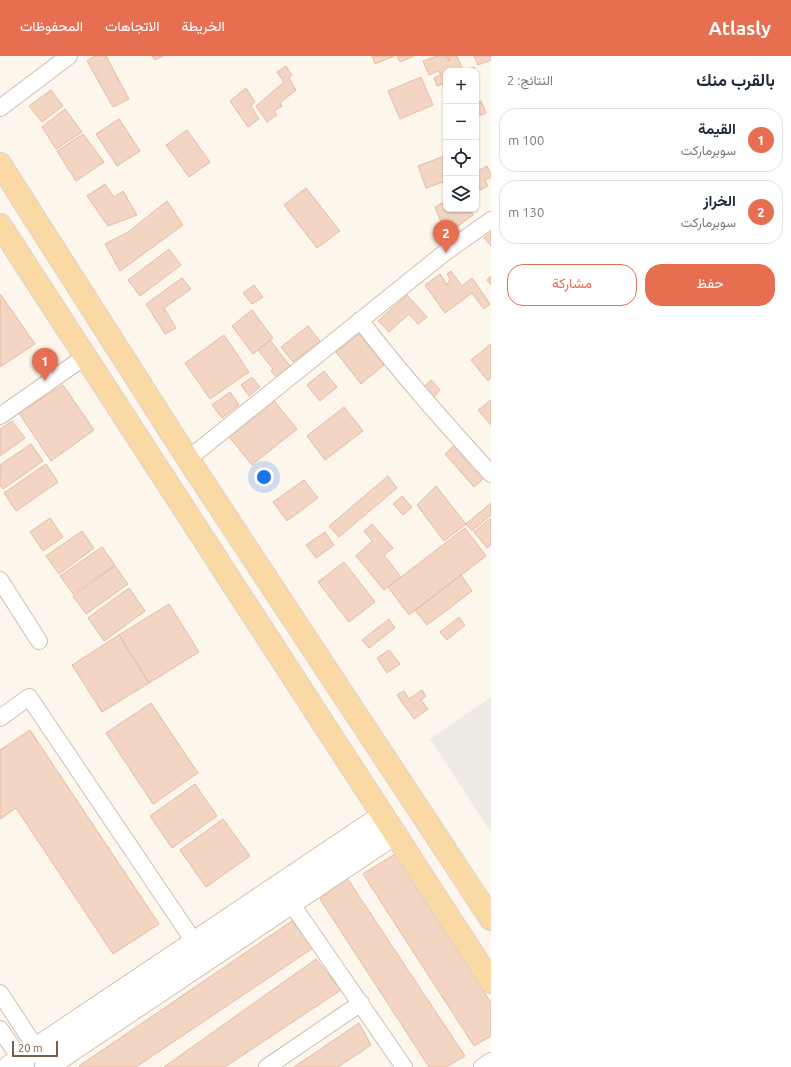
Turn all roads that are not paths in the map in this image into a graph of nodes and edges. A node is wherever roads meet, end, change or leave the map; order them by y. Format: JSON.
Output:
{"nodes":[{"id":1,"x":69,"y":56,"type":"edge"},
{"id":2,"x":0,"y":108,"type":"edge"},
{"id":3,"x":0,"y":164,"type":"edge"},
{"id":4,"x":491,"y":220,"type":"edge"},
{"id":5,"x":0,"y":225,"type":"edge"},
{"id":6,"x":360,"y":320,"type":"junction"},
{"id":7,"x":86,"y":356,"type":"junction"},
{"id":8,"x":0,"y":416,"type":"edge"},
{"id":9,"x":188,"y":459,"type":"junction"},
{"id":10,"x":491,"y":474,"type":"edge"},
{"id":11,"x":0,"y":580,"type":"edge"},
{"id":12,"x":39,"y":640,"type":"dead end"},
{"id":13,"x":0,"y":718,"type":"edge"},
{"id":14,"x":389,"y":825,"type":"junction"},
{"id":15,"x":291,"y":903,"type":"junction"},
{"id":16,"x":491,"y":920,"type":"edge"},
{"id":17,"x":195,"y":943,"type":"junction"},
{"id":18,"x":491,"y":982,"type":"edge"},
{"id":19,"x":0,"y":993,"type":"edge"},
{"id":20,"x":361,"y":1003,"type":"junction"},
{"id":21,"x":0,"y":1029,"type":"edge"},
{"id":22,"x":491,"y":1061,"type":"edge"},
{"id":23,"x":34,"y":1063,"type":"edge"},
{"id":24,"x":267,"y":1067,"type":"edge"},
{"id":25,"x":404,"y":1067,"type":"edge"},
{"id":26,"x":482,"y":1067,"type":"edge"}],
"edges":[{"from":1,"to":2,"type":"street"},
{"from":3,"to":9,"type":"main road"},
{"from":4,"to":6,"type":"street"},
{"from":5,"to":7,"type":"main road"},
{"from":6,"to":9,"type":"street"},
{"from":6,"to":10,"type":"street"},
{"from":7,"to":8,"type":"street"},
{"from":7,"to":14,"type":"main road"},
{"from":9,"to":16,"type":"main road"},
{"from":11,"to":12,"type":"street"},
{"from":13,"to":17,"type":"street"},
{"from":14,"to":15,"type":"main road"},
{"from":14,"to":17,"type":"main road"},
{"from":14,"to":18,"type":"main road"},
{"from":15,"to":20,"type":"street"},
{"from":15,"to":23,"type":"main road"},
{"from":17,"to":23,"type":"main road"},
{"from":19,"to":23,"type":"street"},
{"from":20,"to":24,"type":"street"},
{"from":20,"to":25,"type":"street"},
{"from":21,"to":23,"type":"street"},
{"from":22,"to":26,"type":"street"}]}
